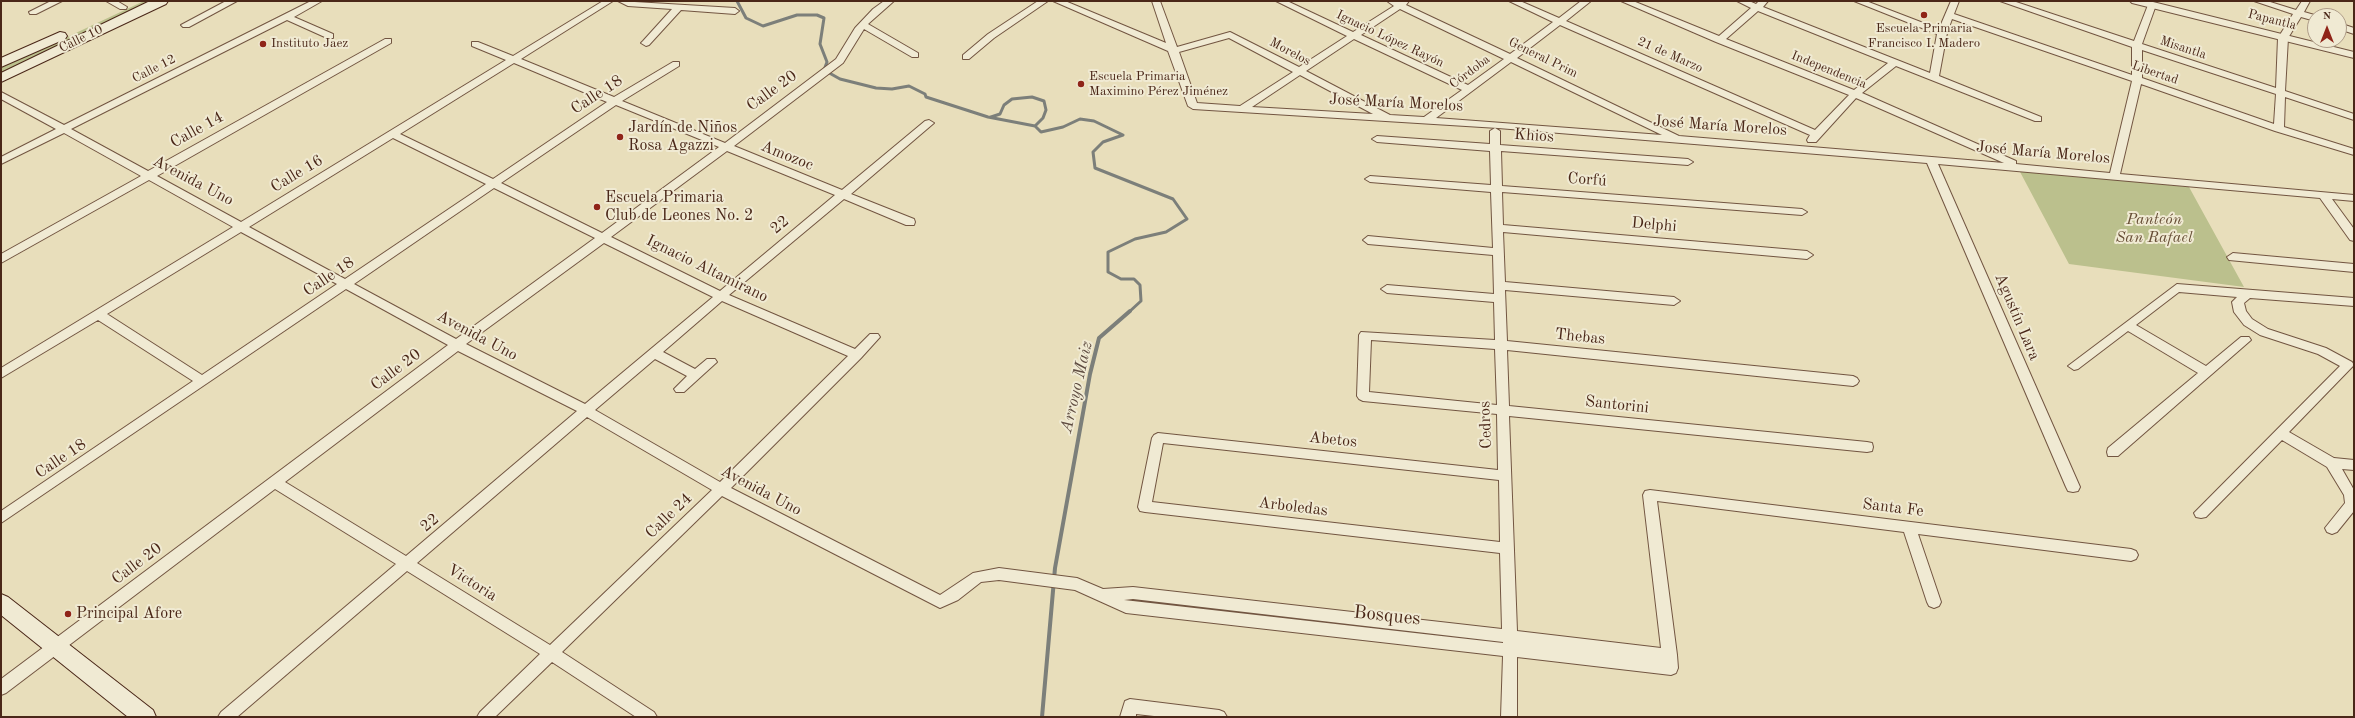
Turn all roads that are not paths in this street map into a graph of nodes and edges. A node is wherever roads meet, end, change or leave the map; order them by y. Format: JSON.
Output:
{"nodes":[{"id":1,"x":58,"y":1,"type":"edge"},
{"id":2,"x":110,"y":1,"type":"edge"},
{"id":3,"x":161,"y":1,"type":"edge"},
{"id":4,"x":233,"y":1,"type":"edge"},
{"id":5,"x":318,"y":1,"type":"edge"},
{"id":6,"x":610,"y":1,"type":"edge"},
{"id":7,"x":622,"y":1,"type":"edge"},
{"id":8,"x":890,"y":1,"type":"edge"},
{"id":9,"x":1044,"y":1,"type":"edge"},
{"id":10,"x":1057,"y":1,"type":"edge"},
{"id":11,"x":1156,"y":1,"type":"edge"},
{"id":12,"x":1280,"y":1,"type":"edge"},
{"id":13,"x":1391,"y":1,"type":"edge"},
{"id":14,"x":1513,"y":1,"type":"edge"},
{"id":15,"x":1587,"y":1,"type":"edge"},
{"id":16,"x":1625,"y":1,"type":"edge"},
{"id":17,"x":1741,"y":1,"type":"edge"},
{"id":18,"x":1858,"y":1,"type":"edge"},
{"id":19,"x":1955,"y":1,"type":"edge"},
{"id":20,"x":2004,"y":1,"type":"edge"},
{"id":21,"x":2136,"y":1,"type":"edge"},
{"id":22,"x":2258,"y":1,"type":"edge"},
{"id":23,"x":2306,"y":1,"type":"edge"},
{"id":24,"x":1404,"y":3,"type":"edge"},
{"id":25,"x":129,"y":4,"type":"edge"},
{"id":26,"x":1761,"y":4,"type":"edge"},
{"id":27,"x":2152,"y":5,"type":"junction"},
{"id":28,"x":678,"y":8,"type":"junction"},
{"id":29,"x":735,"y":11,"type":"dead end"},
{"id":30,"x":33,"y":12,"type":"dead end"},
{"id":31,"x":2298,"y":13,"type":"junction"},
{"id":32,"x":1949,"y":15,"type":"junction"},
{"id":33,"x":2307,"y":16,"type":"edge"},
{"id":34,"x":287,"y":17,"type":"junction"},
{"id":35,"x":1560,"y":21,"type":"junction"},
{"id":36,"x":186,"y":25,"type":"dead end"},
{"id":37,"x":863,"y":25,"type":"junction"},
{"id":38,"x":1942,"y":34,"type":"junction"},
{"id":39,"x":330,"y":36,"type":"dead end"},
{"id":40,"x":1353,"y":37,"type":"junction"},
{"id":41,"x":2283,"y":38,"type":"junction"},
{"id":42,"x":1719,"y":40,"type":"junction"},
{"id":43,"x":388,"y":41,"type":"dead end"},
{"id":44,"x":646,"y":43,"type":"dead end"},
{"id":45,"x":475,"y":44,"type":"dead end"},
{"id":46,"x":2137,"y":46,"type":"junction"},
{"id":47,"x":1172,"y":50,"type":"junction"},
{"id":48,"x":915,"y":55,"type":"dead end"},
{"id":49,"x":2354,"y":55,"type":"edge"},
{"id":50,"x":966,"y":57,"type":"dead end"},
{"id":51,"x":1511,"y":58,"type":"junction"},
{"id":52,"x":515,"y":60,"type":"junction"},
{"id":53,"x":1895,"y":62,"type":"junction"},
{"id":54,"x":1,"y":63,"type":"edge"},
{"id":55,"x":676,"y":64,"type":"dead end"},
{"id":56,"x":1300,"y":72,"type":"junction"},
{"id":57,"x":1934,"y":77,"type":"junction"},
{"id":58,"x":1,"y":78,"type":"edge"},
{"id":59,"x":2137,"y":80,"type":"junction"},
{"id":60,"x":1468,"y":89,"type":"junction"},
{"id":61,"x":2279,"y":92,"type":"junction"},
{"id":62,"x":1855,"y":94,"type":"junction"},
{"id":63,"x":1,"y":95,"type":"edge"},
{"id":64,"x":615,"y":101,"type":"junction"},
{"id":65,"x":1242,"y":109,"type":"junction"},
{"id":66,"x":2354,"y":117,"type":"edge"},
{"id":67,"x":2038,"y":118,"type":"dead end"},
{"id":68,"x":1390,"y":120,"type":"junction"},
{"id":69,"x":1426,"y":121,"type":"junction"},
{"id":70,"x":929,"y":123,"type":"dead end"},
{"id":71,"x":64,"y":128,"type":"junction"},
{"id":72,"x":2279,"y":129,"type":"junction"},
{"id":73,"x":1495,"y":131,"type":"dead end"},
{"id":74,"x":393,"y":134,"type":"junction"},
{"id":75,"x":1816,"y":134,"type":"junction"},
{"id":76,"x":1377,"y":139,"type":"dead end"},
{"id":77,"x":1682,"y":140,"type":"junction"},
{"id":78,"x":725,"y":146,"type":"junction"},
{"id":79,"x":1495,"y":148,"type":"junction"},
{"id":80,"x":1807,"y":149,"type":"junction"},
{"id":81,"x":2354,"y":152,"type":"edge"},
{"id":82,"x":1931,"y":160,"type":"junction"},
{"id":83,"x":1,"y":161,"type":"edge"},
{"id":84,"x":1688,"y":162,"type":"dead end"},
{"id":85,"x":2022,"y":167,"type":"junction"},
{"id":86,"x":149,"y":176,"type":"junction"},
{"id":87,"x":2115,"y":176,"type":"junction"},
{"id":88,"x":1370,"y":179,"type":"dead end"},
{"id":89,"x":493,"y":184,"type":"junction"},
{"id":90,"x":1496,"y":189,"type":"junction"},
{"id":91,"x":842,"y":195,"type":"junction"},
{"id":92,"x":2324,"y":196,"type":"junction"},
{"id":93,"x":2354,"y":198,"type":"edge"},
{"id":94,"x":1802,"y":212,"type":"dead end"},
{"id":95,"x":910,"y":222,"type":"dead end"},
{"id":96,"x":243,"y":226,"type":"junction"},
{"id":97,"x":1498,"y":228,"type":"junction"},
{"id":98,"x":604,"y":237,"type":"junction"},
{"id":99,"x":2354,"y":237,"type":"edge"},
{"id":100,"x":1368,"y":240,"type":"dead end"},
{"id":101,"x":1498,"y":252,"type":"junction"},
{"id":102,"x":1807,"y":255,"type":"dead end"},
{"id":103,"x":2233,"y":257,"type":"dead end"},
{"id":104,"x":1,"y":259,"type":"edge"},
{"id":105,"x":2354,"y":268,"type":"edge"},
{"id":106,"x":348,"y":284,"type":"junction"},
{"id":107,"x":1499,"y":285,"type":"junction"},
{"id":108,"x":1387,"y":289,"type":"dead end"},
{"id":109,"x":2248,"y":293,"type":"junction"},
{"id":110,"x":721,"y":296,"type":"junction"},
{"id":111,"x":1500,"y":298,"type":"junction"},
{"id":112,"x":1674,"y":301,"type":"dead end"},
{"id":113,"x":2354,"y":302,"type":"edge"},
{"id":114,"x":98,"y":314,"type":"junction"},
{"id":115,"x":2128,"y":326,"type":"junction"},
{"id":116,"x":874,"y":337,"type":"dead end"},
{"id":117,"x":2245,"y":340,"type":"dead end"},
{"id":118,"x":458,"y":345,"type":"junction"},
{"id":119,"x":1501,"y":345,"type":"junction"},
{"id":120,"x":654,"y":353,"type":"junction"},
{"id":121,"x":857,"y":355,"type":"junction"},
{"id":122,"x":711,"y":362,"type":"dead end"},
{"id":123,"x":2074,"y":366,"type":"dead end"},
{"id":124,"x":2207,"y":372,"type":"junction"},
{"id":125,"x":1,"y":374,"type":"edge"},
{"id":126,"x":696,"y":375,"type":"junction"},
{"id":127,"x":1853,"y":380,"type":"dead end"},
{"id":128,"x":203,"y":382,"type":"junction"},
{"id":129,"x":680,"y":389,"type":"dead end"},
{"id":130,"x":1363,"y":396,"type":"joint"},
{"id":131,"x":1503,"y":410,"type":"junction"},
{"id":132,"x":587,"y":411,"type":"junction"},
{"id":133,"x":2280,"y":433,"type":"junction"},
{"id":134,"x":1158,"y":438,"type":"joint"},
{"id":135,"x":1867,"y":447,"type":"dead end"},
{"id":136,"x":2113,"y":452,"type":"dead end"},
{"id":137,"x":2332,"y":463,"type":"junction"},
{"id":138,"x":2354,"y":465,"type":"edge"},
{"id":139,"x":1505,"y":476,"type":"junction"},
{"id":140,"x":275,"y":482,"type":"junction"},
{"id":141,"x":2073,"y":487,"type":"dead end"},
{"id":142,"x":721,"y":490,"type":"junction"},
{"id":143,"x":2201,"y":513,"type":"dead end"},
{"id":144,"x":1,"y":518,"type":"edge"},
{"id":145,"x":1909,"y":528,"type":"junction"},
{"id":146,"x":2332,"y":528,"type":"dead end"},
{"id":147,"x":1507,"y":548,"type":"junction"},
{"id":148,"x":2131,"y":555,"type":"dead end"},
{"id":149,"x":408,"y":563,"type":"junction"},
{"id":150,"x":940,"y":602,"type":"joint"},
{"id":151,"x":1934,"y":602,"type":"dead end"},
{"id":152,"x":1,"y":603,"type":"edge"},
{"id":153,"x":1510,"y":644,"type":"junction"},
{"id":154,"x":56,"y":646,"type":"junction"},
{"id":155,"x":551,"y":653,"type":"junction"},
{"id":156,"x":1670,"y":661,"type":"joint"},
{"id":157,"x":1,"y":688,"type":"edge"},
{"id":158,"x":1129,"y":712,"type":"edge"},
{"id":159,"x":145,"y":717,"type":"edge"},
{"id":160,"x":226,"y":717,"type":"edge"},
{"id":161,"x":485,"y":717,"type":"edge"},
{"id":162,"x":649,"y":717,"type":"edge"},
{"id":163,"x":1219,"y":717,"type":"edge"},
{"id":164,"x":1509,"y":717,"type":"edge"}],
"edges":[{"from":1,"to":30,"type":"street"},
{"from":2,"to":25,"type":"street"},
{"from":3,"to":58,"type":"main road","name":"Calle 10"},
{"from":4,"to":36,"type":"street"},
{"from":5,"to":34,"type":"street","name":"Calle 12"},
{"from":6,"to":52,"type":"street","name":"Calle 16"},
{"from":7,"to":28,"type":"street"},
{"from":8,"to":37,"type":"street","name":"Calle 20"},
{"from":9,"to":50,"type":"street"},
{"from":10,"to":47,"type":"street"},
{"from":11,"to":47,"type":"street","name":"José María Morelos"},
{"from":12,"to":40,"type":"street","name":"Ignacio López Rayón"},
{"from":13,"to":24,"type":"street","name":"General Prim"},
{"from":14,"to":35,"type":"street","name":"21 de Marzo"},
{"from":15,"to":35,"type":"street","name":"Córdoba"},
{"from":16,"to":42,"type":"street","name":"Independencia"},
{"from":17,"to":26,"type":"street"},
{"from":18,"to":38,"type":"street"},
{"from":19,"to":32,"type":"street"},
{"from":20,"to":46,"type":"street","name":"Misantla"},
{"from":21,"to":27,"type":"street","name":"Papantla"},
{"from":22,"to":31,"type":"street"},
{"from":23,"to":31,"type":"street"},
{"from":24,"to":40,"type":"street"},
{"from":24,"to":51,"type":"street","name":"General Prim"},
{"from":25,"to":54,"type":"main road","name":"Calle 10"},
{"from":26,"to":42,"type":"street"},
{"from":26,"to":53,"type":"street"},
{"from":27,"to":41,"type":"street","name":"Papantla"},
{"from":27,"to":46,"type":"street"},
{"from":28,"to":29,"type":"street"},
{"from":28,"to":44,"type":"street"},
{"from":31,"to":33,"type":"street"},
{"from":31,"to":41,"type":"street"},
{"from":32,"to":38,"type":"street"},
{"from":32,"to":59,"type":"street","name":"Libertad"},
{"from":34,"to":39,"type":"street"},
{"from":34,"to":71,"type":"street","name":"Calle 12"},
{"from":35,"to":51,"type":"street","name":"Córdoba"},
{"from":35,"to":75,"type":"street","name":"21 de Marzo"},
{"from":37,"to":48,"type":"street"},
{"from":37,"to":78,"type":"street","name":"Calle 20"},
{"from":38,"to":57,"type":"street"},
{"from":40,"to":56,"type":"street"},
{"from":40,"to":60,"type":"street","name":"Ignacio López Rayón"},
{"from":41,"to":49,"type":"street","name":"Papantla"},
{"from":41,"to":61,"type":"street"},
{"from":42,"to":62,"type":"street","name":"Independencia"},
{"from":43,"to":86,"type":"street","name":"Calle 14"},
{"from":45,"to":52,"type":"street","name":"Amozoc"},
{"from":46,"to":59,"type":"street"},
{"from":46,"to":61,"type":"street","name":"Misantla"},
{"from":47,"to":56,"type":"street","name":"Morelos"},
{"from":47,"to":65,"type":"street","name":"José María Morelos"},
{"from":51,"to":60,"type":"street","name":"Córdoba"},
{"from":51,"to":77,"type":"street","name":"General Prim"},
{"from":52,"to":64,"type":"street","name":"Amozoc"},
{"from":52,"to":74,"type":"street","name":"Calle 16"},
{"from":53,"to":57,"type":"street"},
{"from":53,"to":62,"type":"street"},
{"from":55,"to":64,"type":"street","name":"Calle 18"},
{"from":56,"to":65,"type":"street"},
{"from":56,"to":68,"type":"street","name":"Morelos"},
{"from":57,"to":67,"type":"street"},
{"from":59,"to":72,"type":"street","name":"Libertad"},
{"from":59,"to":87,"type":"street"},
{"from":60,"to":69,"type":"street","name":"Córdoba"},
{"from":61,"to":66,"type":"street","name":"Misantla"},
{"from":61,"to":72,"type":"street"},
{"from":62,"to":75,"type":"street"},
{"from":62,"to":85,"type":"street","name":"Independencia"},
{"from":63,"to":71,"type":"street","name":"Avenida Uno"},
{"from":64,"to":78,"type":"street","name":"Amozoc"},
{"from":64,"to":89,"type":"street","name":"Calle 18"},
{"from":65,"to":68,"type":"street","name":"José María Morelos"},
{"from":68,"to":69,"type":"street","name":"José María Morelos"},
{"from":69,"to":77,"type":"street","name":"José María Morelos"},
{"from":70,"to":91,"type":"street","name":"22"},
{"from":71,"to":83,"type":"street","name":"Calle 12"},
{"from":71,"to":86,"type":"street","name":"Avenida Uno"},
{"from":72,"to":81,"type":"street","name":"Libertad"},
{"from":73,"to":79,"type":"street","name":"Cedros"},
{"from":74,"to":89,"type":"street","name":"Ignacio Altamirano"},
{"from":74,"to":96,"type":"street","name":"Calle 16"},
{"from":75,"to":80,"type":"street"},
{"from":76,"to":79,"type":"street","name":"Khios"},
{"from":77,"to":80,"type":"street","name":"José María Morelos"},
{"from":78,"to":91,"type":"street","name":"Amozoc"},
{"from":78,"to":98,"type":"street","name":"Calle 20"},
{"from":79,"to":84,"type":"street","name":"Khios"},
{"from":79,"to":90,"type":"street","name":"Cedros"},
{"from":80,"to":82,"type":"street","name":"José María Morelos"},
{"from":82,"to":85,"type":"street","name":"José María Morelos"},
{"from":82,"to":141,"type":"street","name":"Agustín Lara"},
{"from":85,"to":87,"type":"street","name":"José María Morelos"},
{"from":86,"to":96,"type":"street","name":"Avenida Uno"},
{"from":86,"to":104,"type":"street","name":"Calle 14"},
{"from":87,"to":92,"type":"street","name":"José María Morelos"},
{"from":88,"to":90,"type":"street","name":"Corfú"},
{"from":89,"to":98,"type":"street","name":"Ignacio Altamirano"},
{"from":89,"to":106,"type":"street","name":"Calle 18"},
{"from":90,"to":94,"type":"street","name":"Corfú"},
{"from":90,"to":97,"type":"street","name":"Cedros"},
{"from":91,"to":95,"type":"street","name":"Amozoc"},
{"from":91,"to":110,"type":"street","name":"22"},
{"from":92,"to":93,"type":"street","name":"José María Morelos"},
{"from":92,"to":99,"type":"street"},
{"from":96,"to":106,"type":"street","name":"Avenida Uno"},
{"from":96,"to":114,"type":"street","name":"Calle 16"},
{"from":97,"to":101,"type":"street","name":"Cedros"},
{"from":97,"to":102,"type":"street","name":"Delphi"},
{"from":98,"to":110,"type":"street","name":"Ignacio Altamirano"},
{"from":98,"to":118,"type":"street","name":"Calle 20"},
{"from":100,"to":101,"type":"street"},
{"from":101,"to":107,"type":"street","name":"Cedros"},
{"from":103,"to":105,"type":"street"},
{"from":106,"to":118,"type":"street","name":"Avenida Uno"},
{"from":106,"to":128,"type":"street","name":"Calle 18"},
{"from":107,"to":111,"type":"street","name":"Cedros"},
{"from":107,"to":112,"type":"street"},
{"from":108,"to":111,"type":"street"},
{"from":109,"to":113,"type":"street"},
{"from":109,"to":115,"type":"street"},
{"from":109,"to":133,"type":"street"},
{"from":110,"to":120,"type":"street","name":"22"},
{"from":110,"to":121,"type":"street","name":"Ignacio Altamirano"},
{"from":111,"to":119,"type":"street","name":"Cedros"},
{"from":114,"to":125,"type":"street","name":"Calle 16"},
{"from":114,"to":128,"type":"street"},
{"from":115,"to":123,"type":"street"},
{"from":115,"to":124,"type":"street"},
{"from":116,"to":121,"type":"street","name":"Calle 24"},
{"from":117,"to":124,"type":"street"},
{"from":118,"to":132,"type":"street","name":"Avenida Uno"},
{"from":118,"to":140,"type":"street","name":"Calle 20"},
{"from":119,"to":127,"type":"street","name":"Thebas"},
{"from":119,"to":130,"type":"street","name":"Thebas"},
{"from":119,"to":131,"type":"street","name":"Cedros"},
{"from":120,"to":126,"type":"street"},
{"from":120,"to":132,"type":"street","name":"22"},
{"from":121,"to":142,"type":"street","name":"Calle 24"},
{"from":122,"to":126,"type":"street"},
{"from":124,"to":136,"type":"street"},
{"from":126,"to":129,"type":"street"},
{"from":128,"to":144,"type":"street","name":"Calle 18"},
{"from":130,"to":131,"type":"street","name":"Santorini"},
{"from":131,"to":135,"type":"street","name":"Santorini"},
{"from":131,"to":139,"type":"street","name":"Cedros"},
{"from":132,"to":142,"type":"street","name":"Avenida Uno"},
{"from":132,"to":149,"type":"street","name":"22"},
{"from":133,"to":137,"type":"street"},
{"from":133,"to":143,"type":"street"},
{"from":134,"to":139,"type":"street","name":"Abetos"},
{"from":134,"to":147,"type":"street","name":"Arboledas"},
{"from":137,"to":138,"type":"street"},
{"from":137,"to":146,"type":"street"},
{"from":139,"to":147,"type":"street","name":"Cedros"},
{"from":140,"to":149,"type":"street","name":"Victoria"},
{"from":140,"to":154,"type":"street","name":"Calle 20"},
{"from":142,"to":150,"type":"street","name":"Avenida Uno"},
{"from":142,"to":155,"type":"street","name":"Calle 24"},
{"from":145,"to":148,"type":"street","name":"Santa Fe"},
{"from":145,"to":151,"type":"street"},
{"from":145,"to":156,"type":"street","name":"Santa Fe"},
{"from":147,"to":153,"type":"street","name":"Cedros"},
{"from":149,"to":155,"type":"street","name":"Victoria"},
{"from":149,"to":160,"type":"street","name":"22"},
{"from":150,"to":153,"type":"street","name":"Bosques"},
{"from":152,"to":154,"type":"main road"},
{"from":153,"to":156,"type":"street","name":"Bosques"},
{"from":153,"to":164,"type":"street","name":"Cedros"},
{"from":154,"to":157,"type":"street","name":"Calle 20"},
{"from":154,"to":159,"type":"main road"},
{"from":155,"to":161,"type":"street","name":"Calle 24"},
{"from":155,"to":162,"type":"street","name":"Victoria"},
{"from":158,"to":163,"type":"street"}]}
